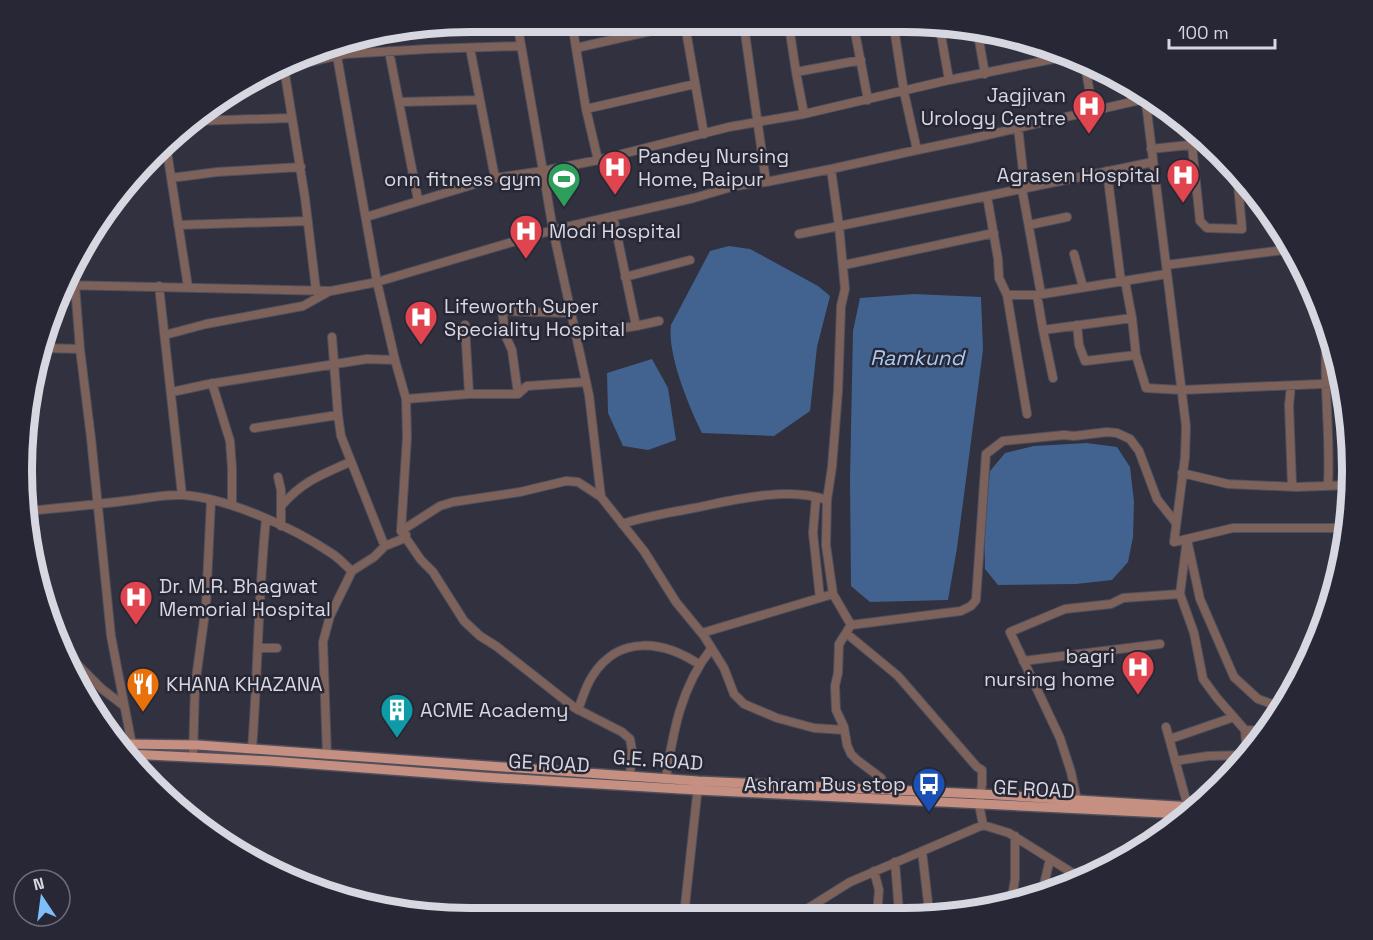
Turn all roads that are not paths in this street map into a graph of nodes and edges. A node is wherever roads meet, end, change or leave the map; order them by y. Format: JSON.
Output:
{"nodes":[{"id":1,"x":518,"y":32,"type":"edge"},
{"id":2,"x":573,"y":32,"type":"edge"},
{"id":3,"x":651,"y":32,"type":"edge"},
{"id":4,"x":685,"y":32,"type":"edge"},
{"id":5,"x":745,"y":32,"type":"edge"},
{"id":6,"x":790,"y":32,"type":"edge"},
{"id":7,"x":855,"y":32,"type":"edge"},
{"id":8,"x":895,"y":32,"type":"edge"},
{"id":9,"x":941,"y":33,"type":"edge"},
{"id":10,"x":986,"y":39,"type":"edge"},
{"id":11,"x":979,"y":41,"type":"joint"},
{"id":12,"x":520,"y":46,"type":"junction"},
{"id":13,"x":470,"y":48,"type":"junction"},
{"id":14,"x":576,"y":48,"type":"junction"},
{"id":15,"x":389,"y":51,"type":"junction"},
{"id":16,"x":336,"y":53,"type":"edge"},
{"id":17,"x":336,"y":56,"type":"junction"},
{"id":18,"x":1054,"y":59,"type":"edge"},
{"id":19,"x":861,"y":60,"type":"junction"},
{"id":20,"x":313,"y":61,"type":"edge"},
{"id":21,"x":796,"y":72,"type":"junction"},
{"id":22,"x":1086,"y":72,"type":"edge"},
{"id":23,"x":286,"y":73,"type":"edge"},
{"id":24,"x":985,"y":74,"type":"junction"},
{"id":25,"x":949,"y":80,"type":"junction"},
{"id":26,"x":695,"y":84,"type":"junction"},
{"id":27,"x":904,"y":92,"type":"junction"},
{"id":28,"x":1138,"y":99,"type":"edge"},
{"id":29,"x":480,"y":100,"type":"junction"},
{"id":30,"x":868,"y":100,"type":"junction"},
{"id":31,"x":399,"y":102,"type":"junction"},
{"id":32,"x":1148,"y":105,"type":"edge"},
{"id":33,"x":586,"y":109,"type":"junction"},
{"id":34,"x":1093,"y":111,"type":"junction"},
{"id":35,"x":804,"y":114,"type":"junction"},
{"id":36,"x":291,"y":117,"type":"junction"},
{"id":37,"x":205,"y":121,"type":"edge"},
{"id":38,"x":759,"y":123,"type":"junction"},
{"id":39,"x":1018,"y":127,"type":"junction"},
{"id":40,"x":704,"y":134,"type":"junction"},
{"id":41,"x":1197,"y":144,"type":"edge"},
{"id":42,"x":1192,"y":145,"type":"junction"},
{"id":43,"x":1151,"y":149,"type":"junction"},
{"id":44,"x":917,"y":150,"type":"junction"},
{"id":45,"x":167,"y":153,"type":"edge"},
{"id":46,"x":598,"y":160,"type":"junction"},
{"id":47,"x":1153,"y":162,"type":"junction"},
{"id":48,"x":301,"y":167,"type":"junction"},
{"id":49,"x":831,"y":169,"type":"junction"},
{"id":50,"x":543,"y":171,"type":"junction"},
{"id":51,"x":1107,"y":171,"type":"junction"},
{"id":52,"x":171,"y":178,"type":"junction"},
{"id":53,"x":495,"y":178,"type":"junction"},
{"id":54,"x":766,"y":182,"type":"junction"},
{"id":55,"x":1024,"y":189,"type":"junction"},
{"id":56,"x":1241,"y":191,"type":"edge"},
{"id":57,"x":987,"y":196,"type":"junction"},
{"id":58,"x":418,"y":200,"type":"junction"},
{"id":59,"x":613,"y":216,"type":"junction"},
{"id":60,"x":366,"y":217,"type":"junction"},
{"id":61,"x":1067,"y":217,"type":"dead end"},
{"id":62,"x":308,"y":221,"type":"junction"},
{"id":63,"x":178,"y":225,"type":"junction"},
{"id":64,"x":1029,"y":225,"type":"junction"},
{"id":65,"x":839,"y":226,"type":"junction"},
{"id":66,"x":553,"y":230,"type":"junction"},
{"id":67,"x":994,"y":233,"type":"junction"},
{"id":68,"x":799,"y":234,"type":"dead end"},
{"id":69,"x":1283,"y":250,"type":"edge"},
{"id":70,"x":1074,"y":254,"type":"dead end"},
{"id":71,"x":690,"y":260,"type":"dead end"},
{"id":72,"x":844,"y":265,"type":"junction"},
{"id":73,"x":1166,"y":265,"type":"junction"},
{"id":74,"x":1167,"y":274,"type":"junction"},
{"id":75,"x":625,"y":277,"type":"junction"},
{"id":76,"x":1123,"y":281,"type":"junction"},
{"id":77,"x":377,"y":282,"type":"junction"},
{"id":78,"x":75,"y":285,"type":"joint"},
{"id":79,"x":159,"y":286,"type":"junction"},
{"id":80,"x":188,"y":287,"type":"junction"},
{"id":81,"x":1083,"y":287,"type":"junction"},
{"id":82,"x":316,"y":290,"type":"junction"},
{"id":83,"x":331,"y":291,"type":"junction"},
{"id":84,"x":1039,"y":294,"type":"junction"},
{"id":85,"x":1006,"y":295,"type":"junction"},
{"id":86,"x":570,"y":313,"type":"junction"},
{"id":87,"x":1132,"y":318,"type":"junction"},
{"id":88,"x":659,"y":321,"type":"dead end"},
{"id":89,"x":465,"y":325,"type":"dead end"},
{"id":90,"x":636,"y":326,"type":"junction"},
{"id":91,"x":1077,"y":326,"type":"junction"},
{"id":92,"x":1044,"y":330,"type":"junction"},
{"id":93,"x":165,"y":335,"type":"junction"},
{"id":94,"x":576,"y":335,"type":"junction"},
{"id":95,"x":332,"y":337,"type":"dead end"},
{"id":96,"x":49,"y":348,"type":"edge"},
{"id":97,"x":80,"y":349,"type":"junction"},
{"id":98,"x":1326,"y":353,"type":"edge"},
{"id":99,"x":1136,"y":354,"type":"junction"},
{"id":100,"x":395,"y":360,"type":"junction"},
{"id":101,"x":334,"y":364,"type":"junction"},
{"id":102,"x":1053,"y":378,"type":"dead end"},
{"id":103,"x":586,"y":382,"type":"junction"},
{"id":104,"x":212,"y":383,"type":"junction"},
{"id":105,"x":1324,"y":383,"type":"junction"},
{"id":106,"x":1333,"y":383,"type":"edge"},
{"id":107,"x":1291,"y":386,"type":"junction"},
{"id":108,"x":1182,"y":390,"type":"junction"},
{"id":109,"x":172,"y":392,"type":"junction"},
{"id":110,"x":469,"y":394,"type":"junction"},
{"id":111,"x":518,"y":394,"type":"junction"},
{"id":112,"x":406,"y":399,"type":"junction"},
{"id":113,"x":1027,"y":414,"type":"dead end"},
{"id":114,"x":338,"y":415,"type":"junction"},
{"id":115,"x":254,"y":428,"type":"dead end"},
{"id":116,"x":350,"y":462,"type":"junction"},
{"id":117,"x":1182,"y":473,"type":"junction"},
{"id":118,"x":278,"y":477,"type":"dead end"},
{"id":119,"x":1292,"y":485,"type":"junction"},
{"id":120,"x":1328,"y":485,"type":"junction"},
{"id":121,"x":1341,"y":485,"type":"edge"},
{"id":122,"x":182,"y":495,"type":"junction"},
{"id":123,"x":601,"y":497,"type":"junction"},
{"id":124,"x":816,"y":497,"type":"junction"},
{"id":125,"x":212,"y":500,"type":"junction"},
{"id":126,"x":826,"y":501,"type":"junction"},
{"id":127,"x":97,"y":504,"type":"junction"},
{"id":128,"x":232,"y":505,"type":"junction"},
{"id":129,"x":282,"y":505,"type":"junction"},
{"id":130,"x":33,"y":510,"type":"edge"},
{"id":131,"x":266,"y":519,"type":"junction"},
{"id":132,"x":1176,"y":523,"type":"junction"},
{"id":133,"x":622,"y":524,"type":"junction"},
{"id":134,"x":281,"y":526,"type":"junction"},
{"id":135,"x":1338,"y":528,"type":"edge"},
{"id":136,"x":405,"y":530,"type":"junction"},
{"id":137,"x":1187,"y":539,"type":"junction"},
{"id":138,"x":383,"y":542,"type":"dead end"},
{"id":139,"x":352,"y":571,"type":"junction"},
{"id":140,"x":833,"y":594,"type":"junction"},
{"id":141,"x":1180,"y":594,"type":"junction"},
{"id":142,"x":820,"y":598,"type":"junction"},
{"id":143,"x":851,"y":625,"type":"junction"},
{"id":144,"x":702,"y":633,"type":"junction"},
{"id":145,"x":846,"y":633,"type":"junction"},
{"id":146,"x":1160,"y":644,"type":"dead end"},
{"id":147,"x":258,"y":648,"type":"junction"},
{"id":148,"x":277,"y":648,"type":"dead end"},
{"id":149,"x":711,"y":649,"type":"junction"},
{"id":150,"x":1023,"y":661,"type":"junction"},
{"id":151,"x":77,"y":664,"type":"edge"},
{"id":152,"x":700,"y":665,"type":"junction"},
{"id":153,"x":123,"y":705,"type":"junction"},
{"id":154,"x":1274,"y":705,"type":"edge"},
{"id":155,"x":578,"y":710,"type":"junction"},
{"id":156,"x":1234,"y":717,"type":"junction"},
{"id":157,"x":1166,"y":727,"type":"dead end"},
{"id":158,"x":843,"y":730,"type":"junction"},
{"id":159,"x":1245,"y":730,"type":"junction"},
{"id":160,"x":1256,"y":730,"type":"edge"},
{"id":161,"x":1170,"y":739,"type":"junction"},
{"id":162,"x":126,"y":742,"type":"edge"},
{"id":163,"x":1246,"y":743,"type":"edge"},
{"id":164,"x":128,"y":744,"type":"edge"},
{"id":165,"x":194,"y":745,"type":"junction"},
{"id":166,"x":252,"y":749,"type":"junction"},
{"id":167,"x":136,"y":754,"type":"edge"},
{"id":168,"x":327,"y":754,"type":"junction"},
{"id":169,"x":1236,"y":755,"type":"edge"},
{"id":170,"x":193,"y":756,"type":"junction"},
{"id":171,"x":1175,"y":761,"type":"junction"},
{"id":172,"x":630,"y":776,"type":"junction"},
{"id":173,"x":666,"y":778,"type":"junction"},
{"id":174,"x":698,"y":785,"type":"junction"},
{"id":175,"x":889,"y":790,"type":"junction"},
{"id":176,"x":980,"y":799,"type":"junction"},
{"id":177,"x":893,"y":800,"type":"junction"},
{"id":178,"x":1077,"y":800,"type":"junction"},
{"id":179,"x":1187,"y":804,"type":"edge"},
{"id":180,"x":1182,"y":808,"type":"edge"},
{"id":181,"x":1181,"y":809,"type":"edge"},
{"id":182,"x":983,"y":825,"type":"junction"},
{"id":183,"x":1015,"y":836,"type":"junction"},
{"id":184,"x":922,"y":851,"type":"junction"},
{"id":185,"x":1050,"y":859,"type":"junction"},
{"id":186,"x":895,"y":862,"type":"junction"},
{"id":187,"x":874,"y":871,"type":"junction"},
{"id":188,"x":1074,"y":874,"type":"edge"},
{"id":189,"x":1044,"y":885,"type":"edge"},
{"id":190,"x":1012,"y":895,"type":"edge"},
{"id":191,"x":685,"y":908,"type":"edge"},
{"id":192,"x":808,"y":908,"type":"edge"},
{"id":193,"x":879,"y":908,"type":"edge"},
{"id":194,"x":899,"y":908,"type":"edge"},
{"id":195,"x":929,"y":908,"type":"edge"}],
"edges":[{"from":1,"to":12,"type":"street"},
{"from":2,"to":14,"type":"street"},
{"from":3,"to":14,"type":"street"},
{"from":4,"to":26,"type":"street"},
{"from":5,"to":38,"type":"street"},
{"from":6,"to":21,"type":"street"},
{"from":7,"to":19,"type":"street"},
{"from":8,"to":27,"type":"street"},
{"from":9,"to":25,"type":"street"},
{"from":10,"to":11,"type":"street"},
{"from":11,"to":24,"type":"street"},
{"from":12,"to":13,"type":"street"},
{"from":12,"to":50,"type":"street"},
{"from":13,"to":15,"type":"street"},
{"from":13,"to":29,"type":"street"},
{"from":14,"to":33,"type":"street"},
{"from":15,"to":17,"type":"street"},
{"from":15,"to":31,"type":"street"},
{"from":16,"to":17,"type":"street"},
{"from":17,"to":20,"type":"street"},
{"from":17,"to":60,"type":"street"},
{"from":18,"to":24,"type":"street"},
{"from":19,"to":21,"type":"street"},
{"from":19,"to":30,"type":"street"},
{"from":21,"to":35,"type":"street"},
{"from":22,"to":34,"type":"street"},
{"from":23,"to":36,"type":"street"},
{"from":24,"to":25,"type":"street"},
{"from":25,"to":27,"type":"street"},
{"from":26,"to":33,"type":"street"},
{"from":26,"to":40,"type":"street"},
{"from":27,"to":30,"type":"street"},
{"from":27,"to":44,"type":"street"},
{"from":28,"to":34,"type":"street"},
{"from":29,"to":31,"type":"street"},
{"from":29,"to":53,"type":"street"},
{"from":30,"to":35,"type":"street"},
{"from":31,"to":58,"type":"street"},
{"from":32,"to":43,"type":"street"},
{"from":33,"to":46,"type":"street"},
{"from":34,"to":39,"type":"street"},
{"from":35,"to":38,"type":"street"},
{"from":36,"to":37,"type":"street"},
{"from":36,"to":48,"type":"street"},
{"from":38,"to":40,"type":"street"},
{"from":38,"to":54,"type":"street"},
{"from":39,"to":44,"type":"street"},
{"from":39,"to":55,"type":"street"},
{"from":40,"to":46,"type":"street"},
{"from":41,"to":42,"type":"street"},
{"from":42,"to":43,"type":"street"},
{"from":42,"to":56,"type":"street"},
{"from":43,"to":47,"type":"street"},
{"from":44,"to":49,"type":"street"},
{"from":45,"to":52,"type":"street"},
{"from":46,"to":50,"type":"street"},
{"from":47,"to":51,"type":"street"},
{"from":47,"to":73,"type":"street"},
{"from":48,"to":52,"type":"street"},
{"from":48,"to":62,"type":"street"},
{"from":49,"to":54,"type":"street"},
{"from":49,"to":65,"type":"street"},
{"from":50,"to":53,"type":"street"},
{"from":50,"to":66,"type":"street"},
{"from":51,"to":55,"type":"street"},
{"from":51,"to":76,"type":"street"},
{"from":52,"to":63,"type":"street"},
{"from":53,"to":58,"type":"street"},
{"from":54,"to":59,"type":"street"},
{"from":55,"to":57,"type":"street"},
{"from":55,"to":64,"type":"street"},
{"from":57,"to":65,"type":"street"},
{"from":57,"to":67,"type":"street"},
{"from":58,"to":60,"type":"street"},
{"from":59,"to":66,"type":"street"},
{"from":59,"to":75,"type":"street"},
{"from":60,"to":77,"type":"street"},
{"from":61,"to":64,"type":"street"},
{"from":62,"to":63,"type":"street"},
{"from":62,"to":82,"type":"street"},
{"from":63,"to":80,"type":"street"},
{"from":64,"to":84,"type":"street"},
{"from":65,"to":68,"type":"street"},
{"from":65,"to":72,"type":"street"},
{"from":66,"to":77,"type":"street"},
{"from":66,"to":86,"type":"street"},
{"from":67,"to":72,"type":"street"},
{"from":67,"to":85,"type":"street"},
{"from":69,"to":73,"type":"street"},
{"from":70,"to":81,"type":"street"},
{"from":71,"to":75,"type":"street"},
{"from":72,"to":126,"type":"street"},
{"from":73,"to":74,"type":"street"},
{"from":74,"to":76,"type":"street"},
{"from":74,"to":108,"type":"street"},
{"from":75,"to":90,"type":"street"},
{"from":76,"to":81,"type":"street"},
{"from":76,"to":87,"type":"street"},
{"from":77,"to":83,"type":"street"},
{"from":77,"to":100,"type":"street"},
{"from":78,"to":79,"type":"street"},
{"from":78,"to":97,"type":"street"},
{"from":79,"to":80,"type":"street"},
{"from":79,"to":93,"type":"street"},
{"from":80,"to":82,"type":"street"},
{"from":81,"to":84,"type":"street"},
{"from":82,"to":83,"type":"street"},
{"from":83,"to":93,"type":"street"},
{"from":84,"to":85,"type":"street"},
{"from":84,"to":92,"type":"street"},
{"from":85,"to":113,"type":"street"},
{"from":86,"to":94,"type":"street"},
{"from":86,"to":111,"type":"street"},
{"from":87,"to":91,"type":"street"},
{"from":87,"to":99,"type":"street"},
{"from":88,"to":90,"type":"street"},
{"from":89,"to":110,"type":"street"},
{"from":90,"to":94,"type":"street"},
{"from":91,"to":92,"type":"street"},
{"from":91,"to":99,"type":"street"},
{"from":92,"to":102,"type":"street"},
{"from":93,"to":109,"type":"street"},
{"from":94,"to":103,"type":"street"},
{"from":95,"to":101,"type":"street"},
{"from":96,"to":97,"type":"street"},
{"from":97,"to":127,"type":"street"},
{"from":98,"to":105,"type":"street"},
{"from":99,"to":108,"type":"street"},
{"from":100,"to":101,"type":"street"},
{"from":100,"to":112,"type":"street"},
{"from":101,"to":104,"type":"street"},
{"from":101,"to":114,"type":"street"},
{"from":103,"to":111,"type":"street"},
{"from":103,"to":123,"type":"street"},
{"from":104,"to":109,"type":"street"},
{"from":104,"to":128,"type":"street"},
{"from":105,"to":106,"type":"street"},
{"from":105,"to":107,"type":"street"},
{"from":105,"to":120,"type":"street"},
{"from":107,"to":108,"type":"street"},
{"from":107,"to":119,"type":"street"},
{"from":108,"to":117,"type":"street"},
{"from":109,"to":122,"type":"street"},
{"from":110,"to":111,"type":"street"},
{"from":110,"to":112,"type":"street"},
{"from":112,"to":136,"type":"street"},
{"from":114,"to":115,"type":"street"},
{"from":114,"to":116,"type":"street"},
{"from":116,"to":129,"type":"street"},
{"from":116,"to":138,"type":"street"},
{"from":117,"to":119,"type":"street"},
{"from":117,"to":132,"type":"street"},
{"from":118,"to":129,"type":"street"},
{"from":119,"to":120,"type":"street"},
{"from":120,"to":121,"type":"street"},
{"from":122,"to":125,"type":"street"},
{"from":122,"to":127,"type":"street"},
{"from":123,"to":133,"type":"street"},
{"from":123,"to":136,"type":"street"},
{"from":124,"to":126,"type":"street"},
{"from":124,"to":133,"type":"street"},
{"from":124,"to":142,"type":"street"},
{"from":125,"to":128,"type":"street"},
{"from":125,"to":165,"type":"street"},
{"from":126,"to":140,"type":"street"},
{"from":127,"to":130,"type":"street"},
{"from":127,"to":153,"type":"street"},
{"from":128,"to":131,"type":"street"},
{"from":129,"to":134,"type":"street"},
{"from":131,"to":134,"type":"street"},
{"from":131,"to":147,"type":"street"},
{"from":132,"to":137,"type":"street"},
{"from":132,"to":143,"type":"street"},
{"from":133,"to":144,"type":"street"},
{"from":134,"to":139,"type":"street"},
{"from":135,"to":137,"type":"street"},
{"from":136,"to":139,"type":"street"},
{"from":136,"to":155,"type":"street"},
{"from":137,"to":141,"type":"street"},
{"from":137,"to":154,"type":"street"},
{"from":139,"to":168,"type":"street"},
{"from":140,"to":142,"type":"street"},
{"from":140,"to":143,"type":"street"},
{"from":141,"to":150,"type":"street"},
{"from":141,"to":156,"type":"street"},
{"from":142,"to":144,"type":"street"},
{"from":143,"to":145,"type":"street"},
{"from":144,"to":149,"type":"street"},
{"from":145,"to":158,"type":"street"},
{"from":145,"to":176,"type":"street"},
{"from":146,"to":150,"type":"street"},
{"from":147,"to":148,"type":"street"},
{"from":147,"to":166,"type":"street"},
{"from":149,"to":152,"type":"street"},
{"from":149,"to":158,"type":"street"},
{"from":150,"to":178,"type":"street"},
{"from":151,"to":153,"type":"street"},
{"from":152,"to":155,"type":"street"},
{"from":152,"to":173,"type":"street"},
{"from":153,"to":162,"type":"street"},
{"from":155,"to":172,"type":"street"},
{"from":156,"to":159,"type":"street"},
{"from":156,"to":161,"type":"street"},
{"from":157,"to":161,"type":"street"},
{"from":158,"to":175,"type":"street"},
{"from":159,"to":160,"type":"street"},
{"from":159,"to":163,"type":"street"},
{"from":161,"to":171,"type":"street"},
{"from":164,"to":165,"type":"main road","name":"G.E. ROAD"},
{"from":165,"to":166,"type":"main road","name":"G.E. ROAD"},
{"from":165,"to":170,"type":"street"},
{"from":166,"to":168,"type":"main road","name":"G.E. ROAD"},
{"from":167,"to":170,"type":"main road","name":"GE ROAD"},
{"from":168,"to":172,"type":"main road","name":"G.E. ROAD"},
{"from":169,"to":171,"type":"street"},
{"from":170,"to":174,"type":"main road","name":"GE ROAD"},
{"from":171,"to":179,"type":"street"},
{"from":172,"to":173,"type":"main road","name":"G.E. ROAD"},
{"from":173,"to":174,"type":"main road","name":"G.E. ROAD"},
{"from":174,"to":175,"type":"main road","name":"G.E. ROAD"},
{"from":174,"to":177,"type":"main road","name":"GE ROAD"},
{"from":174,"to":191,"type":"street"},
{"from":175,"to":176,"type":"main road","name":"G.E. ROAD"},
{"from":175,"to":177,"type":"street"},
{"from":176,"to":177,"type":"main road","name":"GE ROAD"},
{"from":176,"to":178,"type":"main road","name":"G.E. ROAD"},
{"from":176,"to":181,"type":"main road","name":"GE ROAD"},
{"from":176,"to":182,"type":"street"},
{"from":178,"to":180,"type":"main road","name":"G.E. ROAD"},
{"from":182,"to":183,"type":"street"},
{"from":182,"to":184,"type":"street"},
{"from":183,"to":185,"type":"street"},
{"from":183,"to":190,"type":"street"},
{"from":184,"to":186,"type":"street"},
{"from":184,"to":195,"type":"street"},
{"from":185,"to":188,"type":"street"},
{"from":185,"to":189,"type":"street"},
{"from":186,"to":187,"type":"street"},
{"from":186,"to":194,"type":"street"},
{"from":187,"to":192,"type":"street"},
{"from":187,"to":193,"type":"street"}]}
